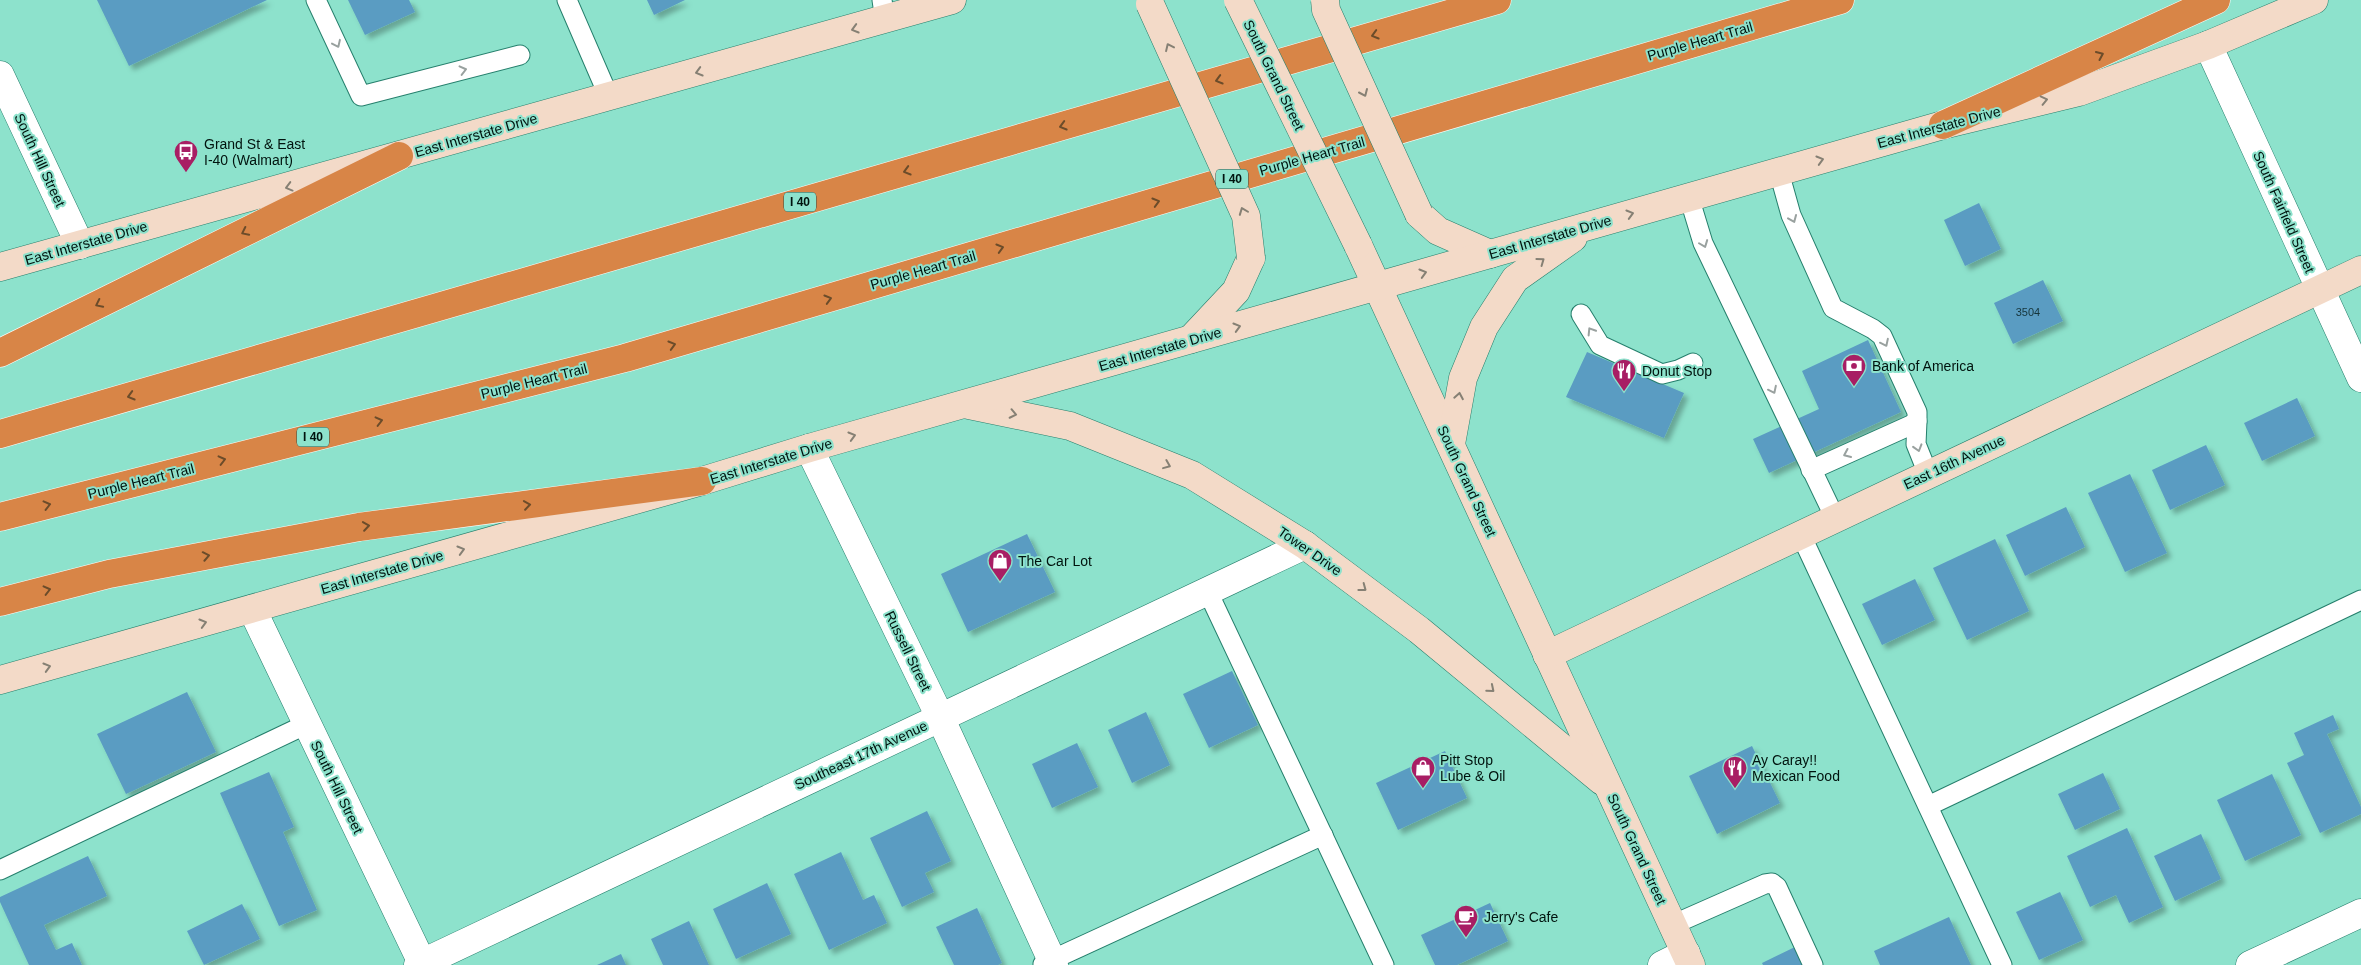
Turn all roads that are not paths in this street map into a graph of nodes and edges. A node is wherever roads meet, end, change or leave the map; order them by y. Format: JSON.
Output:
{"nodes":[{"id":1,"x":316,"y":0,"type":"edge"},
{"id":2,"x":567,"y":0,"type":"edge"},
{"id":3,"x":952,"y":0,"type":"edge"},
{"id":4,"x":1238,"y":0,"type":"edge"},
{"id":5,"x":1325,"y":0,"type":"edge"},
{"id":6,"x":1497,"y":0,"type":"edge"},
{"id":7,"x":1840,"y":0,"type":"edge"},
{"id":8,"x":2216,"y":0,"type":"edge"},
{"id":9,"x":2314,"y":0,"type":"edge"},
{"id":10,"x":1148,"y":2,"type":"edge"},
{"id":11,"x":883,"y":10,"type":"edge"},
{"id":12,"x":2208,"y":45,"type":"junction"},
{"id":13,"x":520,"y":55,"type":"dead end"},
{"id":14,"x":0,"y":75,"type":"edge"},
{"id":15,"x":609,"y":97,"type":"junction"},
{"id":16,"x":1943,"y":125,"type":"junction"},
{"id":17,"x":399,"y":156,"type":"junction"},
{"id":18,"x":1778,"y":172,"type":"junction"},
{"id":19,"x":1689,"y":197,"type":"junction"},
{"id":20,"x":1590,"y":226,"type":"junction"},
{"id":21,"x":80,"y":245,"type":"junction"},
{"id":22,"x":1490,"y":254,"type":"junction"},
{"id":23,"x":0,"y":267,"type":"edge"},
{"id":24,"x":2361,"y":270,"type":"edge"},
{"id":25,"x":1376,"y":287,"type":"junction"},
{"id":26,"x":2320,"y":290,"type":"junction"},
{"id":27,"x":1581,"y":314,"type":"dead end"},
{"id":28,"x":1190,"y":340,"type":"junction"},
{"id":29,"x":0,"y":353,"type":"edge"},
{"id":30,"x":1694,"y":363,"type":"dead end"},
{"id":31,"x":2361,"y":378,"type":"edge"},
{"id":32,"x":965,"y":404,"type":"junction"},
{"id":33,"x":1917,"y":421,"type":"junction"},
{"id":34,"x":0,"y":434,"type":"edge"},
{"id":35,"x":1451,"y":444,"type":"junction"},
{"id":36,"x":809,"y":448,"type":"junction"},
{"id":37,"x":1811,"y":470,"type":"junction"},
{"id":38,"x":1928,"y":474,"type":"junction"},
{"id":39,"x":702,"y":482,"type":"junction"},
{"id":40,"x":0,"y":516,"type":"edge"},
{"id":41,"x":1835,"y":518,"type":"junction"},
{"id":42,"x":1801,"y":535,"type":"junction"},
{"id":43,"x":1305,"y":546,"type":"junction"},
{"id":44,"x":1208,"y":592,"type":"junction"},
{"id":45,"x":2361,"y":600,"type":"edge"},
{"id":46,"x":0,"y":602,"type":"edge"},
{"id":47,"x":252,"y":609,"type":"junction"},
{"id":48,"x":1547,"y":654,"type":"junction"},
{"id":49,"x":0,"y":680,"type":"edge"},
{"id":50,"x":940,"y":718,"type":"junction"},
{"id":51,"x":307,"y":724,"type":"junction"},
{"id":52,"x":1608,"y":786,"type":"junction"},
{"id":53,"x":1928,"y":806,"type":"junction"},
{"id":54,"x":1323,"y":835,"type":"junction"},
{"id":55,"x":0,"y":870,"type":"edge"},
{"id":56,"x":2361,"y":913,"type":"edge"},
{"id":57,"x":1672,"y":925,"type":"junction"},
{"id":58,"x":1680,"y":961,"type":"edge"},
{"id":59,"x":1049,"y":963,"type":"edge"},
{"id":60,"x":421,"y":964,"type":"edge"},
{"id":61,"x":1384,"y":965,"type":"edge"},
{"id":62,"x":1813,"y":965,"type":"edge"},
{"id":63,"x":2002,"y":965,"type":"edge"},
{"id":64,"x":2250,"y":965,"type":"edge"}],
"edges":[{"from":1,"to":13,"type":"lane","one_way":true},
{"from":2,"to":15,"type":"lane"},
{"from":3,"to":11,"type":"main road","name":"East Interstate Drive"},
{"from":4,"to":25,"type":"main road","name":"South Grand Street","bridge":true},
{"from":5,"to":22,"type":"main road","one_way":true,"bridge":true},
{"from":6,"to":34,"type":"highway","number":"I 40","one_way":true},
{"from":40,"to":7,"type":"highway","name":"Purple Heart Trail","number":"I 40","one_way":true},
{"from":16,"to":8,"type":"highway","one_way":true},
{"from":9,"to":12,"type":"main road","name":"East Interstate Drive"},
{"from":28,"to":10,"type":"main road","one_way":true,"bridge":true},
{"from":11,"to":15,"type":"main road","name":"East Interstate Drive","one_way":true},
{"from":16,"to":12,"type":"main road","name":"East Interstate Drive","one_way":true},
{"from":12,"to":26,"type":"street","name":"South Fairfield Street"},
{"from":14,"to":21,"type":"street","name":"South Hill Street"},
{"from":15,"to":17,"type":"main road","name":"East Interstate Drive"},
{"from":18,"to":16,"type":"main road","name":"East Interstate Drive","one_way":true},
{"from":17,"to":21,"type":"main road","name":"East Interstate Drive","one_way":true},
{"from":17,"to":29,"type":"highway","one_way":true},
{"from":18,"to":19,"type":"main road","name":"East Interstate Drive"},
{"from":18,"to":33,"type":"lane","one_way":true},
{"from":20,"to":19,"type":"main road","name":"East Interstate Drive","one_way":true},
{"from":19,"to":37,"type":"lane","one_way":true},
{"from":20,"to":22,"type":"main road","name":"East Interstate Drive"},
{"from":35,"to":20,"type":"main road","one_way":true},
{"from":21,"to":23,"type":"main road","name":"East Interstate Drive"},
{"from":25,"to":22,"type":"main road","name":"East Interstate Drive","one_way":true},
{"from":24,"to":26,"type":"main road","name":"East 16th Avenue"},
{"from":28,"to":25,"type":"main road","name":"East Interstate Drive","one_way":true},
{"from":25,"to":35,"type":"main road","name":"South Grand Street"},
{"from":26,"to":31,"type":"street","name":"South Fairfield Street"},
{"from":26,"to":38,"type":"main road","name":"East 16th Avenue"},
{"from":30,"to":27,"type":"lane","one_way":true},
{"from":28,"to":32,"type":"main road","name":"East Interstate Drive"},
{"from":36,"to":32,"type":"main road","name":"East Interstate Drive","one_way":true},
{"from":32,"to":43,"type":"main road","name":"Tower Drive","one_way":true},
{"from":33,"to":37,"type":"lane","one_way":true},
{"from":33,"to":38,"type":"lane","one_way":true},
{"from":35,"to":48,"type":"main road","name":"South Grand Street"},
{"from":36,"to":39,"type":"main road","name":"East Interstate Drive"},
{"from":36,"to":50,"type":"street","name":"Russell Street"},
{"from":37,"to":41,"type":"lane"},
{"from":38,"to":41,"type":"main road","name":"East 16th Avenue"},
{"from":46,"to":39,"type":"highway","one_way":true},
{"from":47,"to":39,"type":"main road","name":"East Interstate Drive","one_way":true},
{"from":41,"to":42,"type":"main road","name":"East 16th Avenue"},
{"from":42,"to":48,"type":"main road","name":"East 16th Avenue"},
{"from":42,"to":53,"type":"lane"},
{"from":43,"to":44,"type":"street","name":"Southeast 17th Avenue"},
{"from":43,"to":52,"type":"main road","name":"Tower Drive","one_way":true},
{"from":44,"to":50,"type":"street","name":"Southeast 17th Avenue"},
{"from":44,"to":54,"type":"lane"},
{"from":45,"to":53,"type":"lane"},
{"from":49,"to":47,"type":"main road","name":"East Interstate Drive","one_way":true},
{"from":47,"to":51,"type":"street","name":"South Hill Street"},
{"from":48,"to":52,"type":"main road","name":"South Grand Street"},
{"from":50,"to":59,"type":"street","name":"Russell Street"},
{"from":50,"to":60,"type":"street","name":"Southeast 17th Avenue"},
{"from":51,"to":55,"type":"lane"},
{"from":51,"to":60,"type":"street","name":"South Hill Street"},
{"from":52,"to":57,"type":"main road","name":"South Grand Street"},
{"from":53,"to":63,"type":"lane"},
{"from":54,"to":59,"type":"lane"},
{"from":54,"to":61,"type":"lane"},
{"from":56,"to":64,"type":"street"},
{"from":57,"to":58,"type":"main road","name":"South Grand Street"},
{"from":57,"to":62,"type":"lane"}]}
